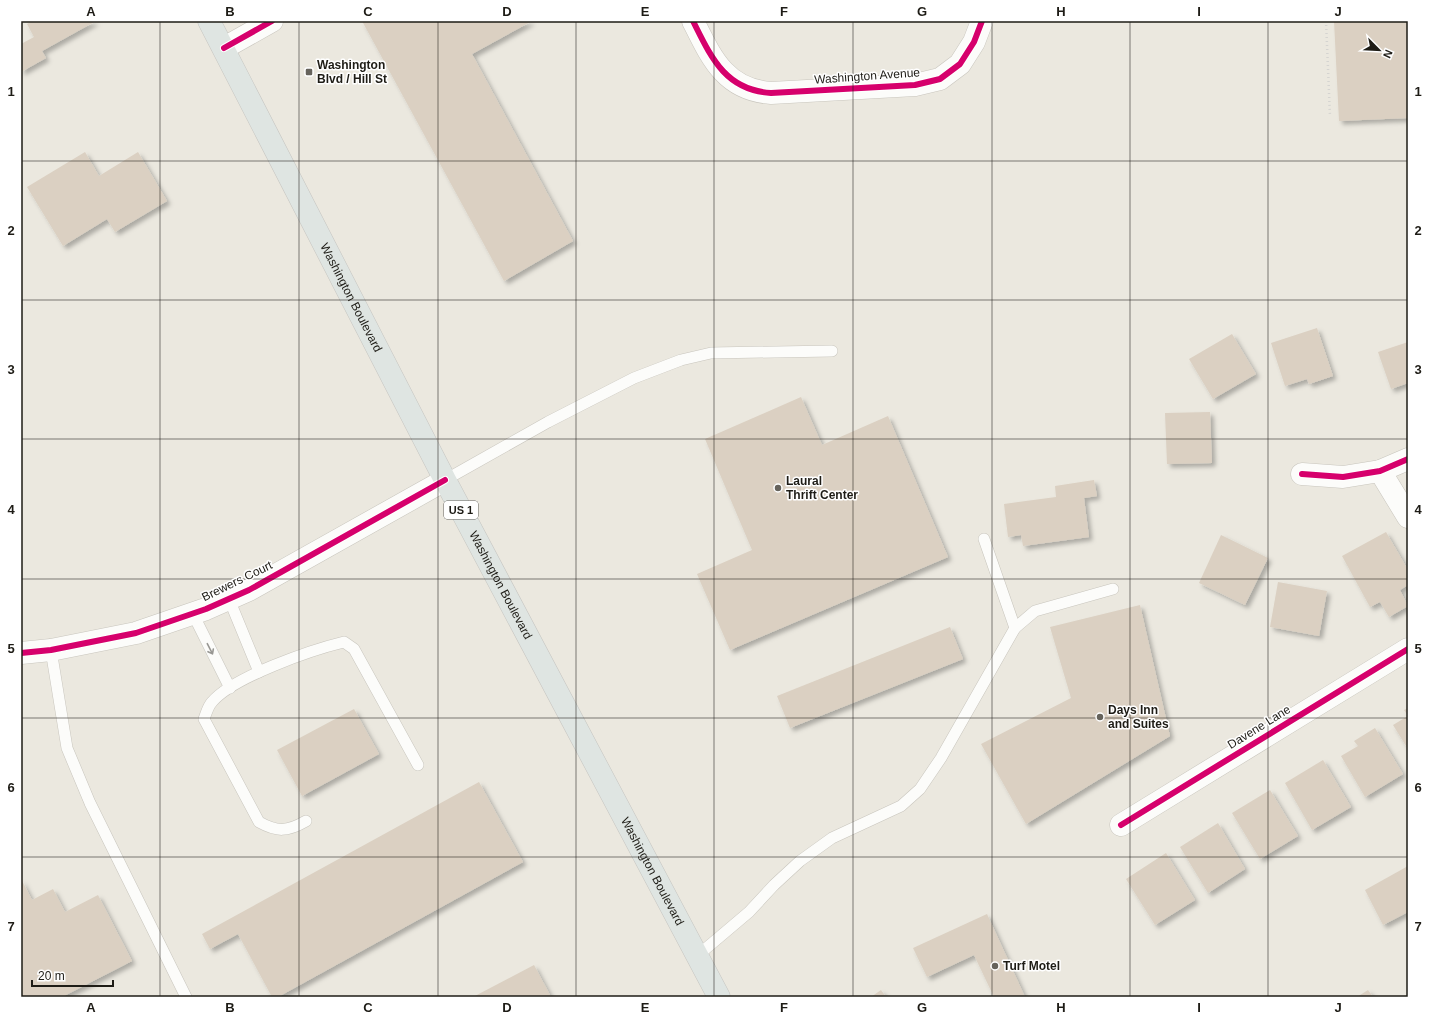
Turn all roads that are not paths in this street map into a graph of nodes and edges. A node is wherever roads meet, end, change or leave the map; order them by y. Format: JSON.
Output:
{"nodes":[{"id":1,"x":209,"y":21,"type":"edge"},
{"id":2,"x":272,"y":21,"type":"edge"},
{"id":3,"x":693,"y":21,"type":"edge"},
{"id":4,"x":982,"y":21,"type":"edge"},
{"id":5,"x":224,"y":48,"type":"junction"},
{"id":6,"x":832,"y":351,"type":"dead end"},
{"id":7,"x":1408,"y":459,"type":"edge"},
{"id":8,"x":1380,"y":471,"type":"junction"},
{"id":9,"x":1302,"y":474,"type":"dead end"},
{"id":10,"x":445,"y":480,"type":"junction"},
{"id":11,"x":1408,"y":517,"type":"edge"},
{"id":12,"x":984,"y":539,"type":"dead end"},
{"id":13,"x":1113,"y":589,"type":"dead end"},
{"id":14,"x":229,"y":599,"type":"junction"},
{"id":15,"x":193,"y":614,"type":"junction"},
{"id":16,"x":1015,"y":628,"type":"junction"},
{"id":17,"x":1408,"y":649,"type":"edge"},
{"id":18,"x":51,"y":650,"type":"junction"},
{"id":19,"x":21,"y":653,"type":"edge"},
{"id":20,"x":259,"y":672,"type":"junction"},
{"id":21,"x":230,"y":688,"type":"junction"},
{"id":22,"x":418,"y":765,"type":"dead end"},
{"id":23,"x":306,"y":821,"type":"dead end"},
{"id":24,"x":1121,"y":825,"type":"dead end"},
{"id":25,"x":697,"y":956,"type":"junction"},
{"id":26,"x":186,"y":997,"type":"edge"},
{"id":27,"x":719,"y":997,"type":"edge"}],
"edges":[{"from":1,"to":5,"type":"main road","name":"Washington Boulevard","number":"US 1"},
{"from":2,"to":5,"type":"street"},
{"from":3,"to":4,"type":"street","name":"Washington Avenue"},
{"from":5,"to":10,"type":"main road","name":"Washington Boulevard","number":"US 1"},
{"from":6,"to":10,"type":"lane"},
{"from":7,"to":8,"type":"street"},
{"from":8,"to":9,"type":"street"},
{"from":8,"to":11,"type":"street"},
{"from":10,"to":14,"type":"street","name":"Brewers Court"},
{"from":10,"to":25,"type":"main road","name":"Washington Boulevard","number":"US 1"},
{"from":12,"to":16,"type":"lane"},
{"from":13,"to":16,"type":"lane"},
{"from":14,"to":15,"type":"street","name":"Brewers Court"},
{"from":14,"to":20,"type":"lane"},
{"from":15,"to":18,"type":"street","name":"Brewers Court"},
{"from":15,"to":21,"type":"lane","one_way":true},
{"from":16,"to":25,"type":"lane"},
{"from":17,"to":24,"type":"street","name":"Davene Lane"},
{"from":18,"to":19,"type":"street","name":"Brewers Court"},
{"from":18,"to":26,"type":"lane"},
{"from":20,"to":21,"type":"lane"},
{"from":20,"to":22,"type":"lane"},
{"from":21,"to":23,"type":"lane"},
{"from":25,"to":27,"type":"main road","name":"Washington Boulevard","number":"US 1"}]}
